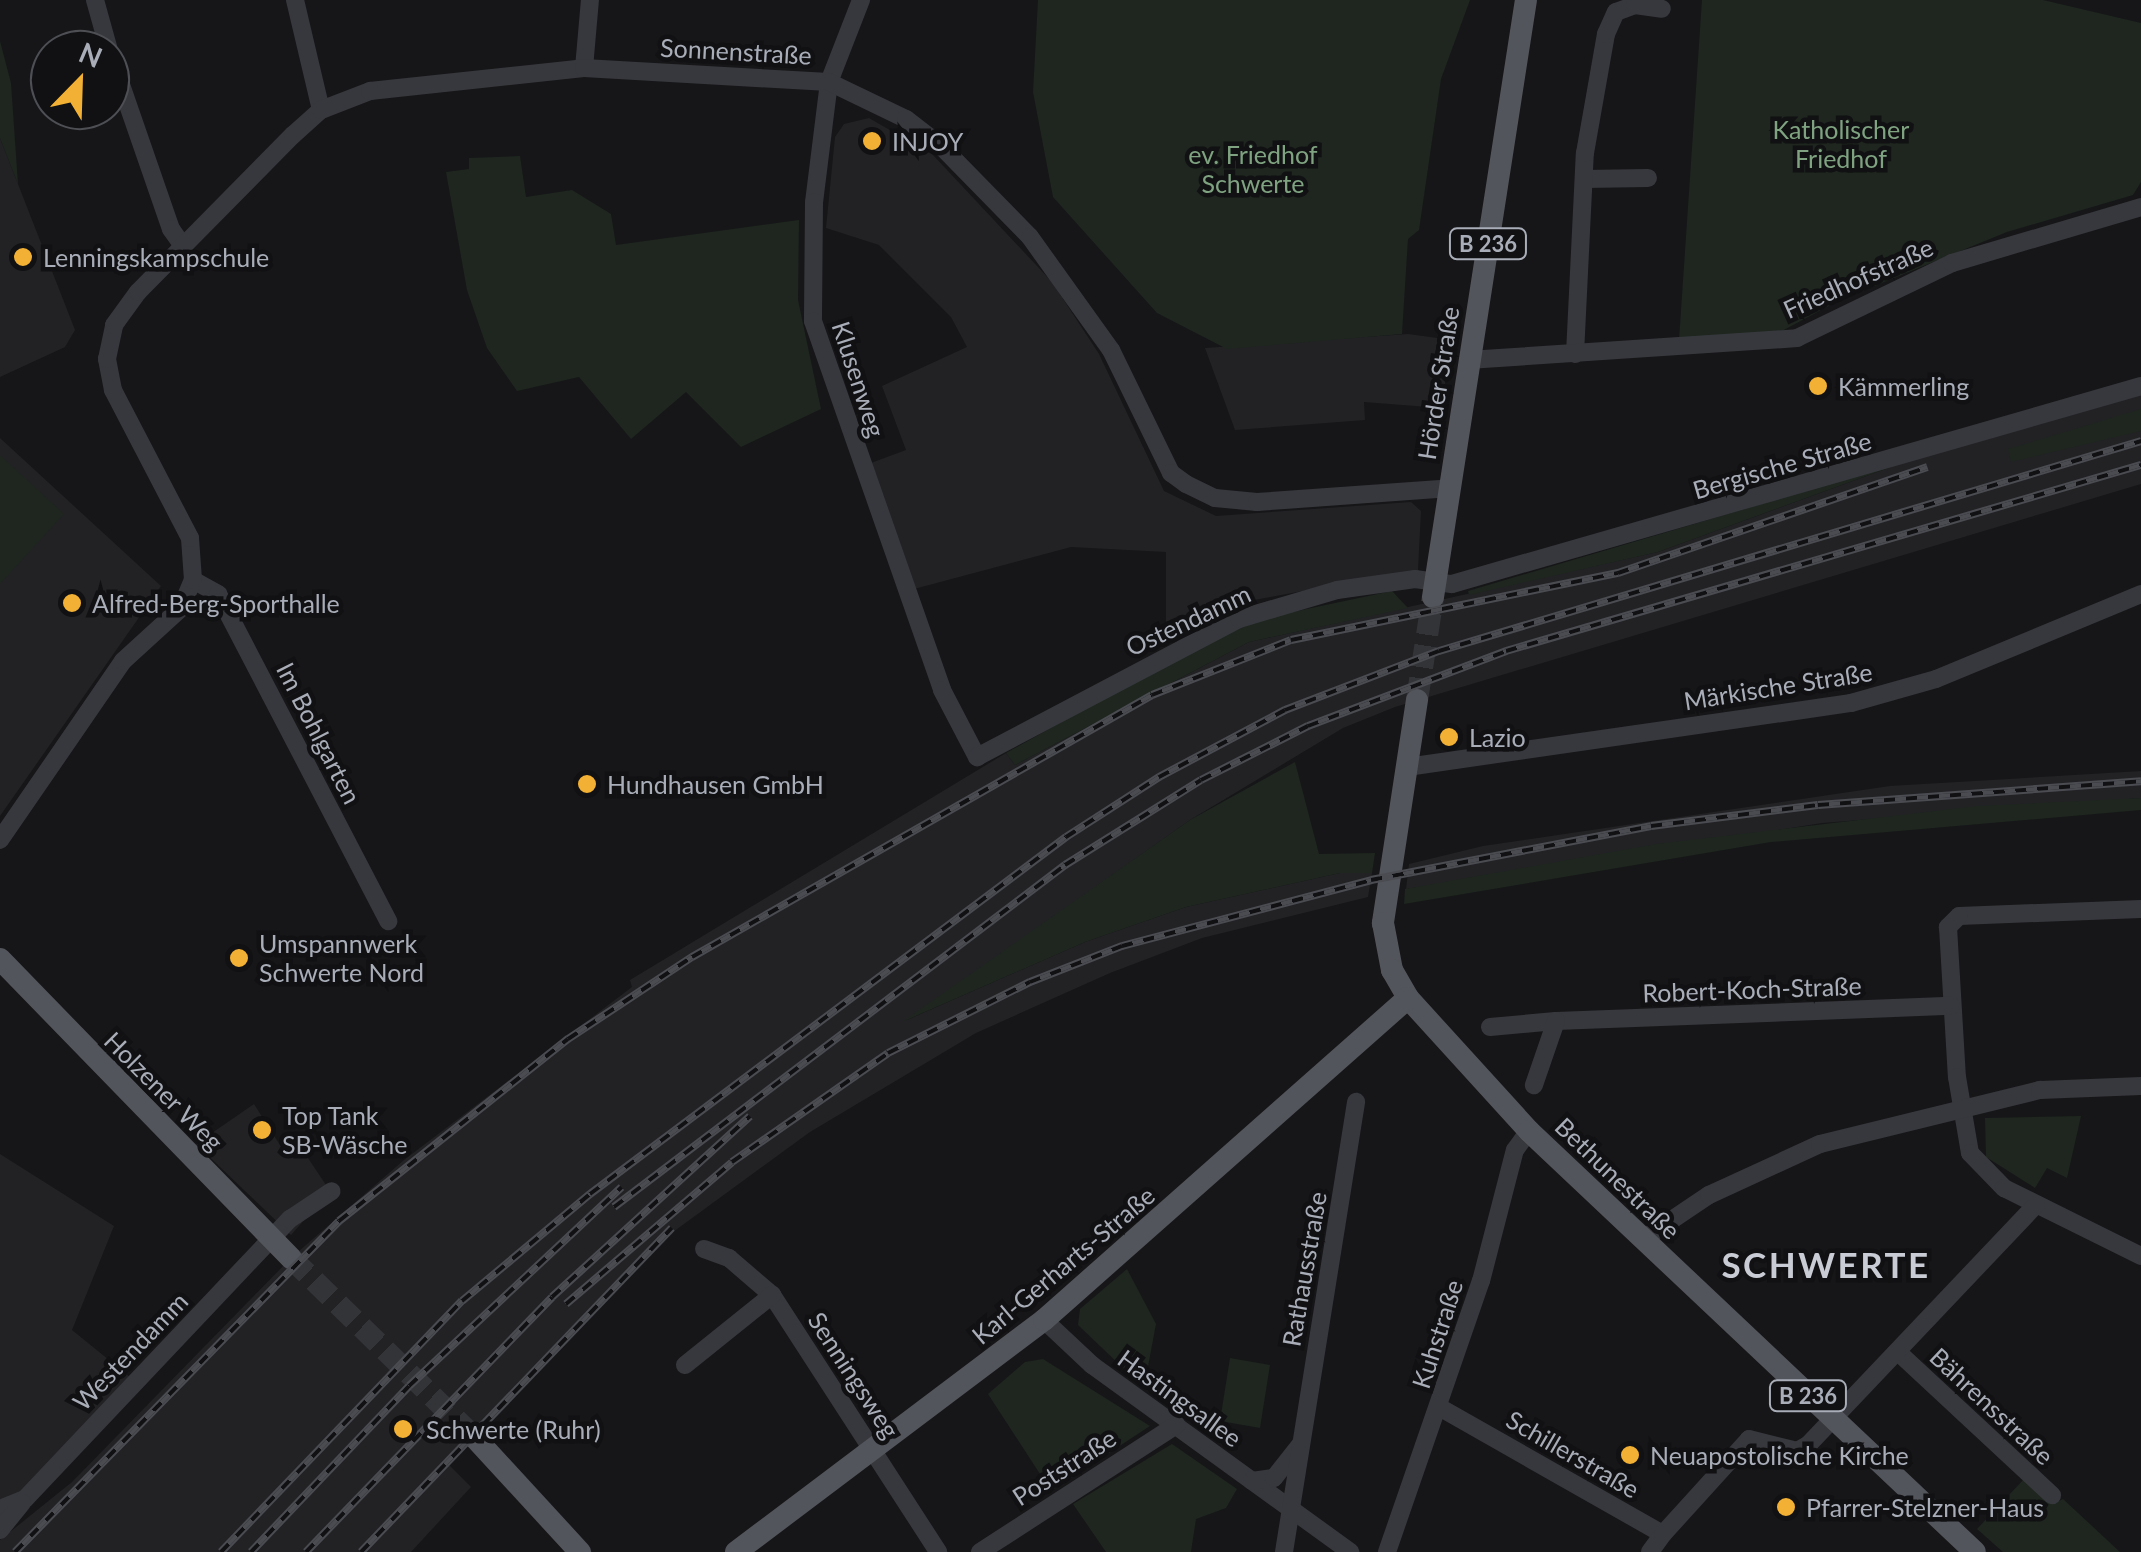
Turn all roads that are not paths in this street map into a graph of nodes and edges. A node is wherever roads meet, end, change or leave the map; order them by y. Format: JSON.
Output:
{"nodes":[{"id":1,"x":95,"y":0,"type":"edge"},
{"id":2,"x":294,"y":0,"type":"edge"},
{"id":3,"x":590,"y":0,"type":"edge"},
{"id":4,"x":861,"y":0,"type":"edge"},
{"id":5,"x":1526,"y":0,"type":"edge"},
{"id":6,"x":1662,"y":9,"type":"dead end"},
{"id":7,"x":104,"y":30,"type":"edge"},
{"id":8,"x":584,"y":68,"type":"junction"},
{"id":9,"x":828,"y":82,"type":"junction"},
{"id":10,"x":130,"y":109,"type":"edge"},
{"id":11,"x":321,"y":110,"type":"junction"},
{"id":12,"x":1584,"y":178,"type":"junction"},
{"id":13,"x":1648,"y":178,"type":"dead end"},
{"id":14,"x":2141,"y":208,"type":"edge"},
{"id":15,"x":183,"y":246,"type":"junction"},
{"id":16,"x":1575,"y":354,"type":"junction"},
{"id":17,"x":1468,"y":360,"type":"junction"},
{"id":18,"x":2141,"y":386,"type":"edge"},
{"id":19,"x":1450,"y":488,"type":"junction"},
{"id":20,"x":193,"y":580,"type":"junction"},
{"id":21,"x":1435,"y":590,"type":"junction"},
{"id":22,"x":2141,"y":594,"type":"edge"},
{"id":23,"x":1417,"y":700,"type":"tunnel mouth"},
{"id":24,"x":977,"y":757,"type":"joint"},
{"id":25,"x":1407,"y":766,"type":"junction"},
{"id":26,"x":0,"y":840,"type":"edge"},
{"id":27,"x":2141,"y":909,"type":"edge"},
{"id":28,"x":388,"y":921,"type":"dead end"},
{"id":29,"x":0,"y":959,"type":"edge"},
{"id":30,"x":1408,"y":998,"type":"junction"},
{"id":31,"x":1951,"y":1006,"type":"junction"},
{"id":32,"x":1556,"y":1021,"type":"junction"},
{"id":33,"x":1490,"y":1027,"type":"dead end"},
{"id":34,"x":1534,"y":1084,"type":"dead end"},
{"id":35,"x":2141,"y":1086,"type":"edge"},
{"id":36,"x":1356,"y":1102,"type":"dead end"},
{"id":37,"x":1964,"y":1108,"type":"junction"},
{"id":38,"x":1529,"y":1131,"type":"junction"},
{"id":39,"x":332,"y":1191,"type":"dead end"},
{"id":40,"x":2036,"y":1205,"type":"junction"},
{"id":41,"x":272,"y":1239,"type":"junction"},
{"id":42,"x":1642,"y":1240,"type":"junction"},
{"id":43,"x":704,"y":1249,"type":"dead end"},
{"id":44,"x":2141,"y":1256,"type":"edge"},
{"id":45,"x":292,"y":1258,"type":"tunnel mouth"},
{"id":46,"x":772,"y":1296,"type":"junction"},
{"id":47,"x":1044,"y":1320,"type":"junction"},
{"id":48,"x":1899,"y":1353,"type":"junction"},
{"id":49,"x":685,"y":1365,"type":"dead end"},
{"id":50,"x":1439,"y":1407,"type":"junction"},
{"id":51,"x":1834,"y":1421,"type":"junction"},
{"id":52,"x":1176,"y":1425,"type":"junction"},
{"id":53,"x":476,"y":1439,"type":"tunnel mouth"},
{"id":54,"x":1300,"y":1444,"type":"junction"},
{"id":55,"x":874,"y":1452,"type":"junction"},
{"id":56,"x":1252,"y":1481,"type":"junction"},
{"id":57,"x":2052,"y":1494,"type":"dead end"},
{"id":58,"x":25,"y":1499,"type":"junction"},
{"id":59,"x":0,"y":1508,"type":"edge"},
{"id":60,"x":1291,"y":1510,"type":"junction"},
{"id":61,"x":0,"y":1530,"type":"edge"},
{"id":62,"x":1662,"y":1534,"type":"junction"},
{"id":63,"x":580,"y":1552,"type":"edge"},
{"id":64,"x":736,"y":1552,"type":"edge"},
{"id":65,"x":938,"y":1552,"type":"edge"},
{"id":66,"x":980,"y":1552,"type":"edge"},
{"id":67,"x":1284,"y":1552,"type":"edge"},
{"id":68,"x":1350,"y":1552,"type":"edge"},
{"id":69,"x":1387,"y":1552,"type":"edge"},
{"id":70,"x":1650,"y":1552,"type":"edge"},
{"id":71,"x":1974,"y":1552,"type":"edge"}],
"edges":[{"from":1,"to":7,"type":"street"},
{"from":2,"to":11,"type":"street"},
{"from":3,"to":8,"type":"street"},
{"from":4,"to":9,"type":"street","name":"Klusenweg"},
{"from":5,"to":17,"type":"main road","name":"Hörder Straße","number":"B 236"},
{"from":6,"to":12,"type":"street"},
{"from":8,"to":9,"type":"street","name":"Sonnenstraße"},
{"from":8,"to":11,"type":"street","name":"Sonnenstraße"},
{"from":9,"to":19,"type":"street","name":"Sonnenstraße"},
{"from":9,"to":24,"type":"street","name":"Klusenweg"},
{"from":10,"to":15,"type":"street"},
{"from":11,"to":15,"type":"street","name":"Sonnenstraße"},
{"from":12,"to":13,"type":"street"},
{"from":12,"to":16,"type":"street"},
{"from":14,"to":16,"type":"street","name":"Friedhofstraße"},
{"from":15,"to":20,"type":"street","name":"Sonnenstraße"},
{"from":16,"to":17,"type":"street","name":"Friedhofstraße"},
{"from":17,"to":19,"type":"main road","name":"Hörder Straße","number":"B 236"},
{"from":18,"to":21,"type":"street","name":"Bergische Straße"},
{"from":19,"to":21,"type":"main road","name":"Hörder Straße","number":"B 236"},
{"from":20,"to":26,"type":"street"},
{"from":20,"to":28,"type":"street","name":"Im Bohlgarten"},
{"from":21,"to":24,"type":"street","name":"Ostendamm"},
{"from":22,"to":25,"type":"street","name":"Märkische Straße"},
{"from":23,"to":25,"type":"main road","number":"B 236"},
{"from":25,"to":30,"type":"main road","number":"B 236"},
{"from":27,"to":31,"type":"street"},
{"from":29,"to":41,"type":"main road","name":"Holzener Weg"},
{"from":30,"to":38,"type":"main road","name":"Bethunestraße","number":"B 236"},
{"from":30,"to":47,"type":"main road","name":"Karl-Gerharts-Straße"},
{"from":31,"to":32,"type":"street","name":"Robert-Koch-Straße"},
{"from":31,"to":37,"type":"street"},
{"from":32,"to":33,"type":"street","name":"Robert-Koch-Straße"},
{"from":32,"to":34,"type":"street"},
{"from":35,"to":37,"type":"street"},
{"from":36,"to":54,"type":"street","name":"Rathausstraße"},
{"from":37,"to":40,"type":"street"},
{"from":37,"to":42,"type":"street"},
{"from":38,"to":42,"type":"main road","name":"Bethunestraße","number":"B 236"},
{"from":38,"to":50,"type":"street","name":"Kuhstraße"},
{"from":39,"to":41,"type":"street"},
{"from":40,"to":44,"type":"street"},
{"from":40,"to":48,"type":"street"},
{"from":41,"to":45,"type":"main road","name":"Holzener Weg"},
{"from":41,"to":58,"type":"street","name":"Westendamm"},
{"from":42,"to":51,"type":"main road","name":"Bethunestraße","number":"B 236"},
{"from":43,"to":46,"type":"street","name":"Senningsweg"},
{"from":46,"to":49,"type":"street"},
{"from":46,"to":55,"type":"street","name":"Senningsweg"},
{"from":47,"to":52,"type":"street","name":"Hastingsallee"},
{"from":47,"to":55,"type":"main road","name":"Karl-Gerharts-Straße"},
{"from":48,"to":51,"type":"street"},
{"from":48,"to":57,"type":"street","name":"Bährensstraße"},
{"from":50,"to":62,"type":"street","name":"Schillerstraße"},
{"from":50,"to":69,"type":"street","name":"Kuhstraße"},
{"from":51,"to":62,"type":"street"},
{"from":51,"to":71,"type":"main road","name":"Bethunestraße","number":"B 236"},
{"from":52,"to":56,"type":"street","name":"Hastingsallee"},
{"from":52,"to":66,"type":"street","name":"Poststraße"},
{"from":53,"to":63,"type":"main road"},
{"from":54,"to":56,"type":"street"},
{"from":54,"to":60,"type":"street","name":"Rathausstraße"},
{"from":55,"to":64,"type":"main road","name":"Karl-Gerharts-Straße"},
{"from":55,"to":65,"type":"street","name":"Senningsweg"},
{"from":56,"to":60,"type":"street","name":"Hastingsallee"},
{"from":58,"to":59,"type":"street","name":"Westendamm"},
{"from":58,"to":61,"type":"street","name":"Westendamm"},
{"from":60,"to":67,"type":"street","name":"Rathausstraße"},
{"from":60,"to":68,"type":"street","name":"Hastingsallee"},
{"from":62,"to":70,"type":"street"}]}
